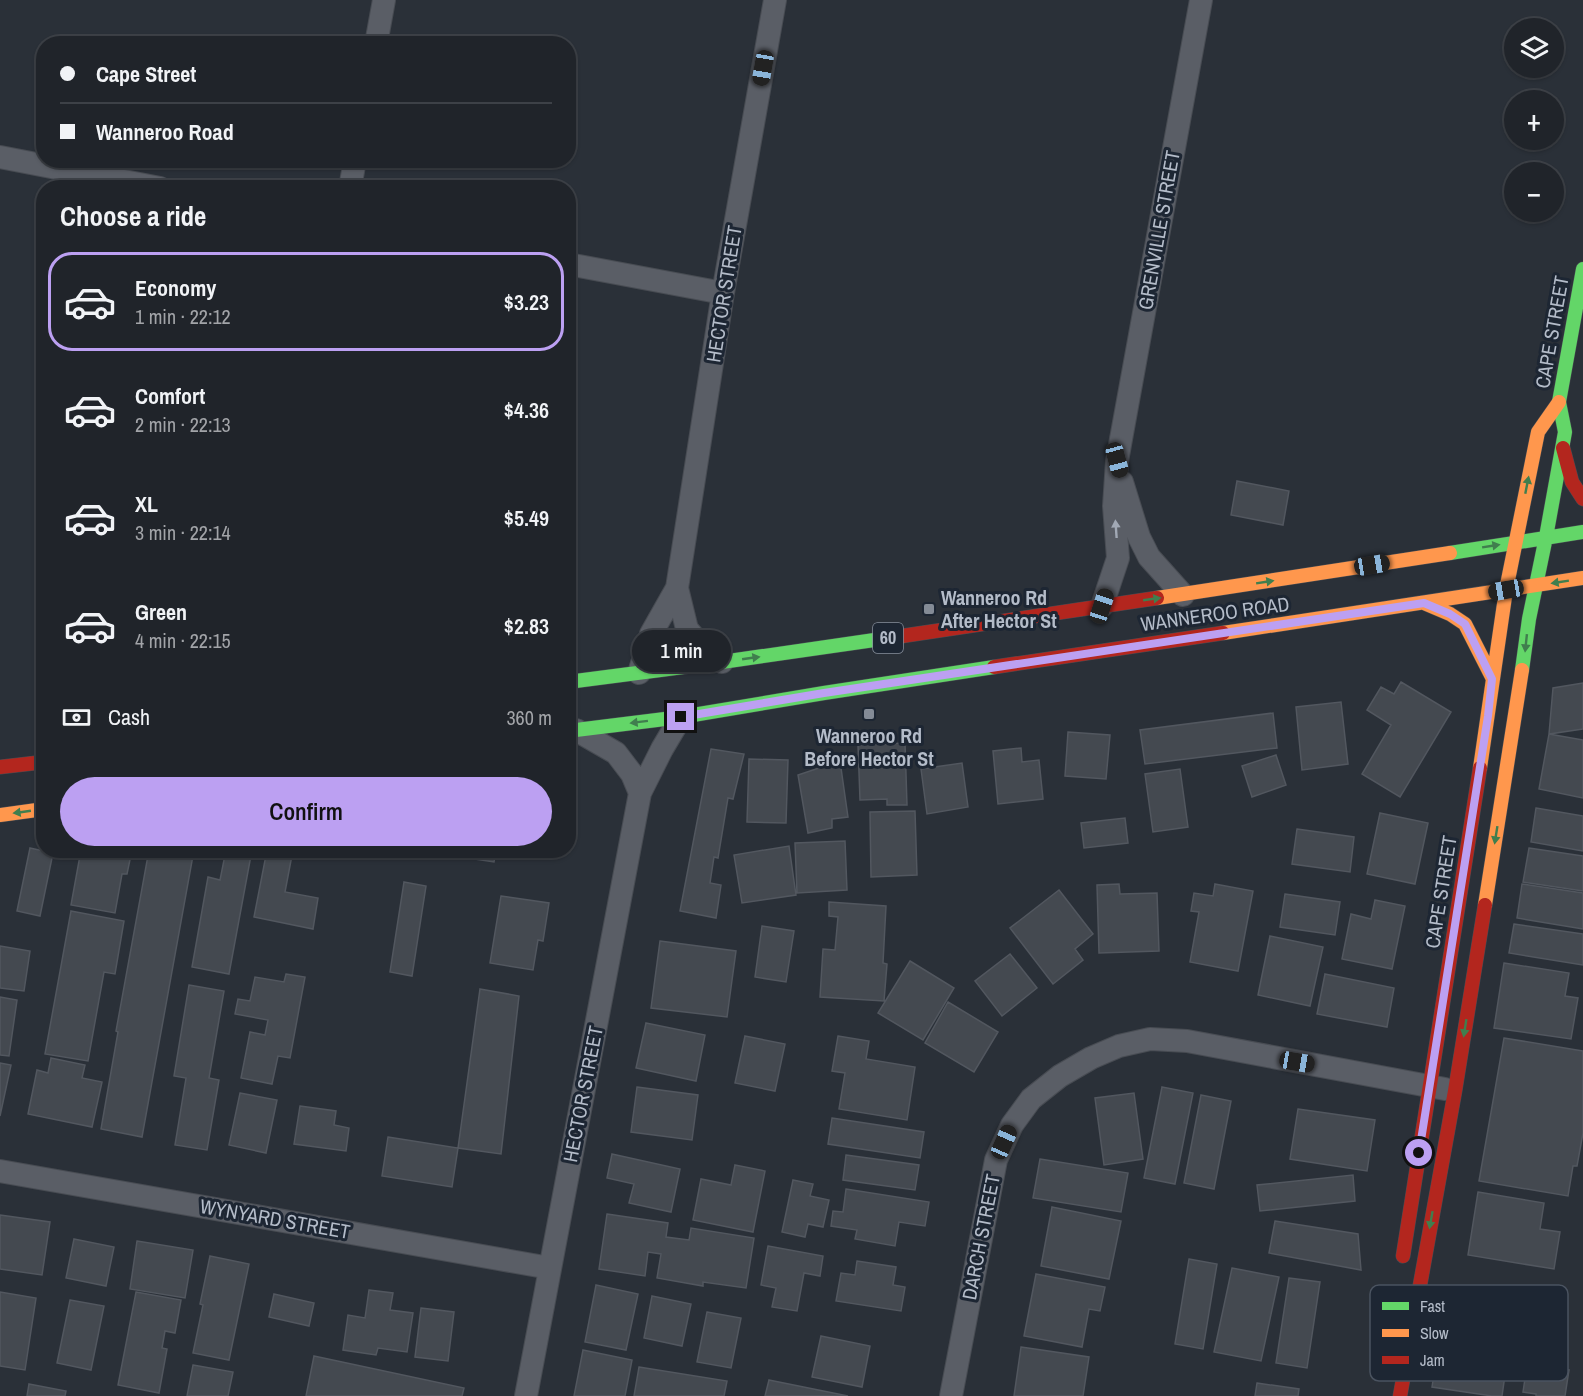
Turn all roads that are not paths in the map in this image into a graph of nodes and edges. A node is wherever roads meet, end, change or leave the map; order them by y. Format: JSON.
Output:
{"nodes":[{"id":1,"x":384,"y":0,"type":"edge"},
{"id":2,"x":775,"y":0,"type":"edge"},
{"id":3,"x":1201,"y":0,"type":"edge"},
{"id":4,"x":377,"y":36,"type":"edge"},
{"id":5,"x":0,"y":157,"type":"edge"},
{"id":6,"x":36,"y":164,"type":"edge"},
{"id":7,"x":57,"y":168,"type":"edge"},
{"id":8,"x":119,"y":180,"type":"edge"},
{"id":9,"x":576,"y":265,"type":"edge"},
{"id":10,"x":1583,"y":269,"type":"edge"},
{"id":11,"x":723,"y":293,"type":"junction"},
{"id":12,"x":1559,"y":402,"type":"junction"},
{"id":13,"x":1562,"y":444,"type":"junction"},
{"id":14,"x":1117,"y":460,"type":"junction"},
{"id":15,"x":1583,"y":499,"type":"edge"},
{"id":16,"x":1583,"y":532,"type":"edge"},
{"id":17,"x":1546,"y":537,"type":"junction"},
{"id":18,"x":1516,"y":542,"type":"junction"},
{"id":19,"x":1583,"y":578,"type":"edge"},
{"id":20,"x":1536,"y":585,"type":"junction"},
{"id":21,"x":677,"y":588,"type":"junction"},
{"id":22,"x":1506,"y":590,"type":"junction"},
{"id":23,"x":1183,"y":595,"type":"junction"},
{"id":24,"x":1424,"y":603,"type":"junction"},
{"id":25,"x":1102,"y":606,"type":"junction"},
{"id":26,"x":723,"y":662,"type":"junction"},
{"id":27,"x":639,"y":673,"type":"junction"},
{"id":28,"x":1492,"y":679,"type":"junction"},
{"id":29,"x":576,"y":681,"type":"edge"},
{"id":30,"x":681,"y":717,"type":"junction"},
{"id":31,"x":576,"y":730,"type":"edge"},
{"id":32,"x":576,"y":733,"type":"edge"},
{"id":33,"x":36,"y":763,"type":"edge"},
{"id":34,"x":0,"y":767,"type":"edge"},
{"id":35,"x":640,"y":793,"type":"junction"},
{"id":36,"x":36,"y":809,"type":"edge"},
{"id":37,"x":0,"y":815,"type":"edge"},
{"id":38,"x":1430,"y":1086,"type":"junction"},
{"id":39,"x":1455,"y":1091,"type":"junction"},
{"id":40,"x":0,"y":1171,"type":"edge"},
{"id":41,"x":1402,"y":1264,"type":"dead end"},
{"id":42,"x":550,"y":1268,"type":"junction"},
{"id":43,"x":1420,"y":1285,"type":"edge"},
{"id":44,"x":1403,"y":1381,"type":"edge"},
{"id":45,"x":526,"y":1396,"type":"edge"},
{"id":46,"x":951,"y":1396,"type":"edge"},
{"id":47,"x":1400,"y":1396,"type":"edge"}],
"edges":[{"from":1,"to":4,"type":"street"},
{"from":2,"to":11,"type":"street","name":"HECTOR STREET"},
{"from":3,"to":14,"type":"street","name":"GRENVILLE STREET"},
{"from":5,"to":6,"type":"street"},
{"from":7,"to":8,"type":"street"},
{"from":9,"to":11,"type":"street"},
{"from":10,"to":12,"type":"main road","name":"CAPE STREET"},
{"from":11,"to":21,"type":"street","name":"HECTOR STREET"},
{"from":12,"to":13,"type":"main road","name":"CAPE STREET"},
{"from":18,"to":12,"type":"main road","name":"CAPE STREET","one_way":true},
{"from":13,"to":15,"type":"main road"},
{"from":13,"to":17,"type":"main road","name":"CAPE STREET"},
{"from":14,"to":23,"type":"street","name":"GRENVILLE STREET"},
{"from":25,"to":14,"type":"street","name":"GRENVILLE STREET","one_way":true},
{"from":16,"to":17,"type":"main road","name":"WANNEROO ROAD","number":"60"},
{"from":17,"to":18,"type":"main road","name":"WANNEROO ROAD","number":"60"},
{"from":17,"to":20,"type":"main road","name":"CAPE STREET"},
{"from":18,"to":22,"type":"main road","name":"CAPE STREET"},
{"from":23,"to":18,"type":"main road","name":"WANNEROO ROAD","number":"60","one_way":true},
{"from":19,"to":20,"type":"main road","name":"WANNEROO ROAD","number":"60","one_way":true},
{"from":20,"to":22,"type":"main road","name":"WANNEROO ROAD","number":"60"},
{"from":20,"to":39,"type":"main road","name":"CAPE STREET","one_way":true},
{"from":21,"to":26,"type":"street","name":"HECTOR STREET"},
{"from":21,"to":27,"type":"street","name":"HECTOR STREET"},
{"from":22,"to":24,"type":"main road","name":"WANNEROO ROAD","number":"60"},
{"from":22,"to":28,"type":"main road","name":"CAPE STREET"},
{"from":25,"to":23,"type":"main road","name":"WANNEROO ROAD","number":"60","one_way":true},
{"from":24,"to":28,"type":"main road"},
{"from":24,"to":30,"type":"main road","name":"WANNEROO ROAD","number":"60"},
{"from":26,"to":25,"type":"main road","name":"WANNEROO ROAD","number":"60","one_way":true},
{"from":26,"to":27,"type":"main road","name":"WANNEROO ROAD","number":"60"},
{"from":27,"to":29,"type":"main road","name":"WANNEROO ROAD","number":"60"},
{"from":28,"to":38,"type":"main road","name":"CAPE STREET"},
{"from":30,"to":31,"type":"main road","name":"WANNEROO ROAD","number":"60","one_way":true},
{"from":30,"to":35,"type":"street","name":"HECTOR STREET"},
{"from":32,"to":35,"type":"street"},
{"from":33,"to":34,"type":"main road"},
{"from":35,"to":42,"type":"street","name":"HECTOR STREET"},
{"from":36,"to":37,"type":"main road","one_way":true},
{"from":38,"to":39,"type":"street","name":"DARCH STREET"},
{"from":38,"to":41,"type":"main road","name":"CAPE STREET"},
{"from":38,"to":46,"type":"street","name":"DARCH STREET"},
{"from":39,"to":43,"type":"main road","name":"CAPE STREET","one_way":true},
{"from":40,"to":42,"type":"street","name":"WYNYARD STREET"},
{"from":42,"to":45,"type":"street","name":"HECTOR STREET"},
{"from":44,"to":47,"type":"main road","name":"CAPE STREET","one_way":true}]}
